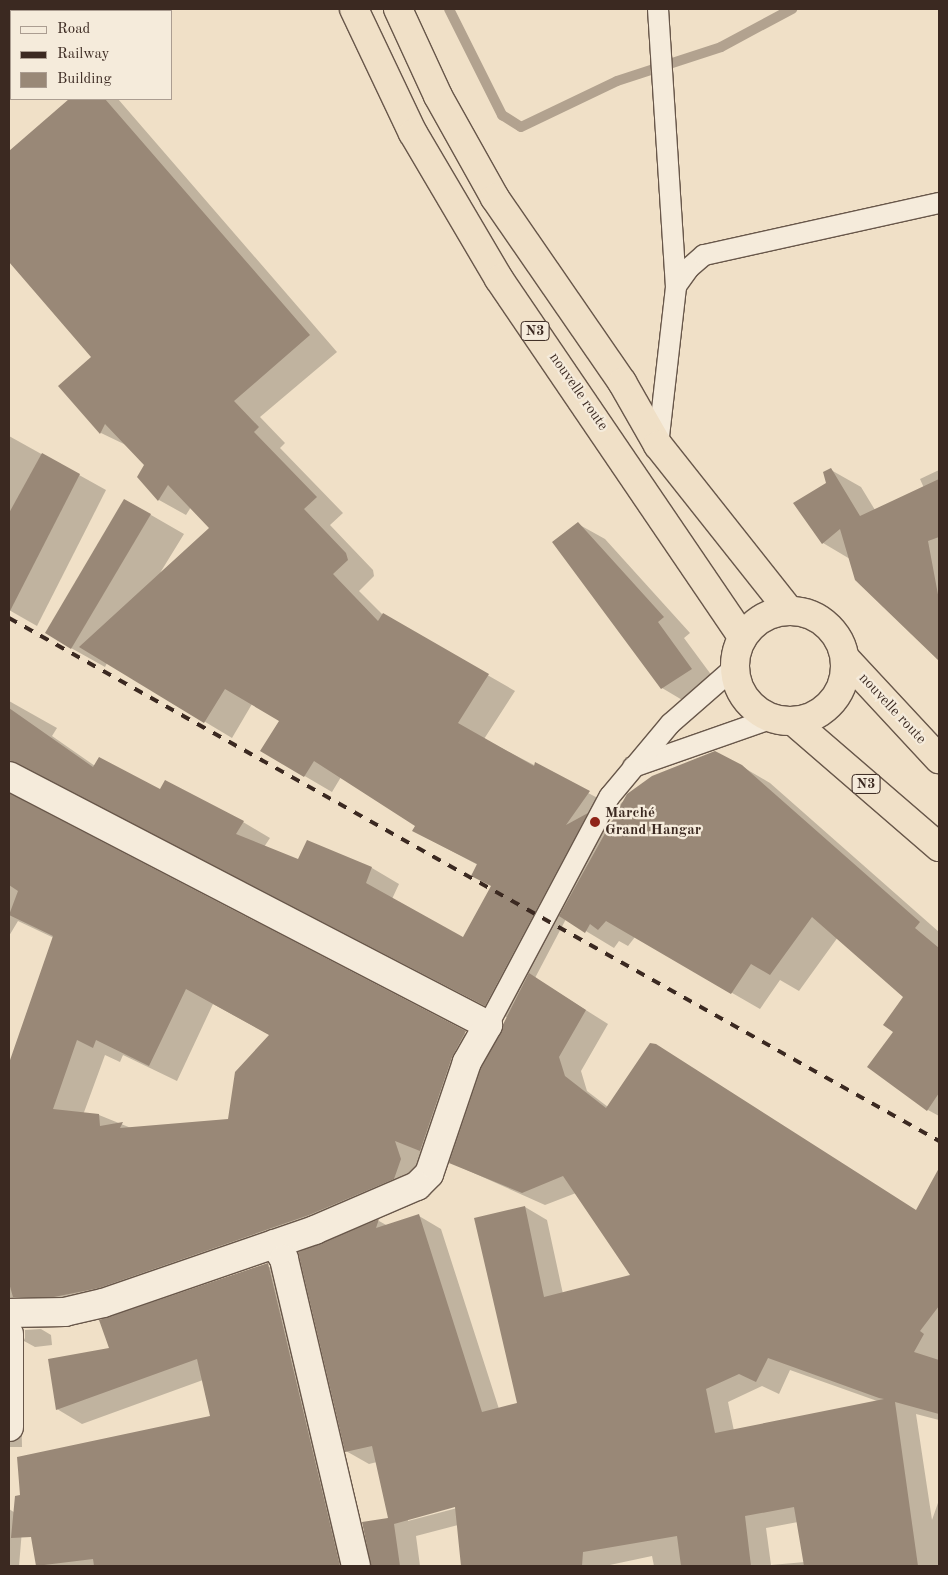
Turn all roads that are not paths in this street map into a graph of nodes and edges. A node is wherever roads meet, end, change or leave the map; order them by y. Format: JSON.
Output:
{"nodes":[{"id":1,"x":354,"y":9,"type":"edge"},
{"id":2,"x":398,"y":9,"type":"edge"},
{"id":3,"x":658,"y":9,"type":"edge"},
{"id":4,"x":939,"y":203,"type":"edge"},
{"id":5,"x":676,"y":286,"type":"junction"},
{"id":6,"x":658,"y":445,"type":"junction"},
{"id":7,"x":789,"y":610,"type":"junction"},
{"id":8,"x":742,"y":637,"type":"junction"},
{"id":9,"x":846,"y":659,"type":"junction"},
{"id":10,"x":734,"y":667,"type":"junction"},
{"id":11,"x":783,"y":720,"type":"junction"},
{"id":12,"x":939,"y":759,"type":"edge"},
{"id":13,"x":631,"y":768,"type":"junction"},
{"id":14,"x":9,"y":776,"type":"edge"},
{"id":15,"x":939,"y":847,"type":"edge"},
{"id":16,"x":488,"y":1024,"type":"junction"},
{"id":17,"x":274,"y":1244,"type":"junction"},
{"id":18,"x":9,"y":1313,"type":"edge"},
{"id":19,"x":9,"y":1334,"type":"edge"},
{"id":20,"x":9,"y":1427,"type":"edge"},
{"id":21,"x":356,"y":1566,"type":"edge"}],
"edges":[{"from":1,"to":8,"type":"highway","name":"nouvelle route","number":"N3"},
{"from":2,"to":6,"type":"highway"},
{"from":3,"to":5,"type":"lane"},
{"from":4,"to":5,"type":"lane"},
{"from":5,"to":6,"type":"lane"},
{"from":6,"to":7,"type":"highway"},
{"from":7,"to":8,"type":"highway"},
{"from":7,"to":9,"type":"highway"},
{"from":8,"to":10,"type":"highway"},
{"from":9,"to":11,"type":"highway"},
{"from":9,"to":12,"type":"highway","name":"nouvelle route"},
{"from":10,"to":11,"type":"highway"},
{"from":10,"to":13,"type":"lane"},
{"from":11,"to":13,"type":"lane"},
{"from":11,"to":15,"type":"highway","number":"N3"},
{"from":13,"to":16,"type":"lane"},
{"from":14,"to":16,"type":"street"},
{"from":16,"to":17,"type":"street"},
{"from":17,"to":18,"type":"street"},
{"from":17,"to":21,"type":"street"},
{"from":19,"to":20,"type":"street"}]}
